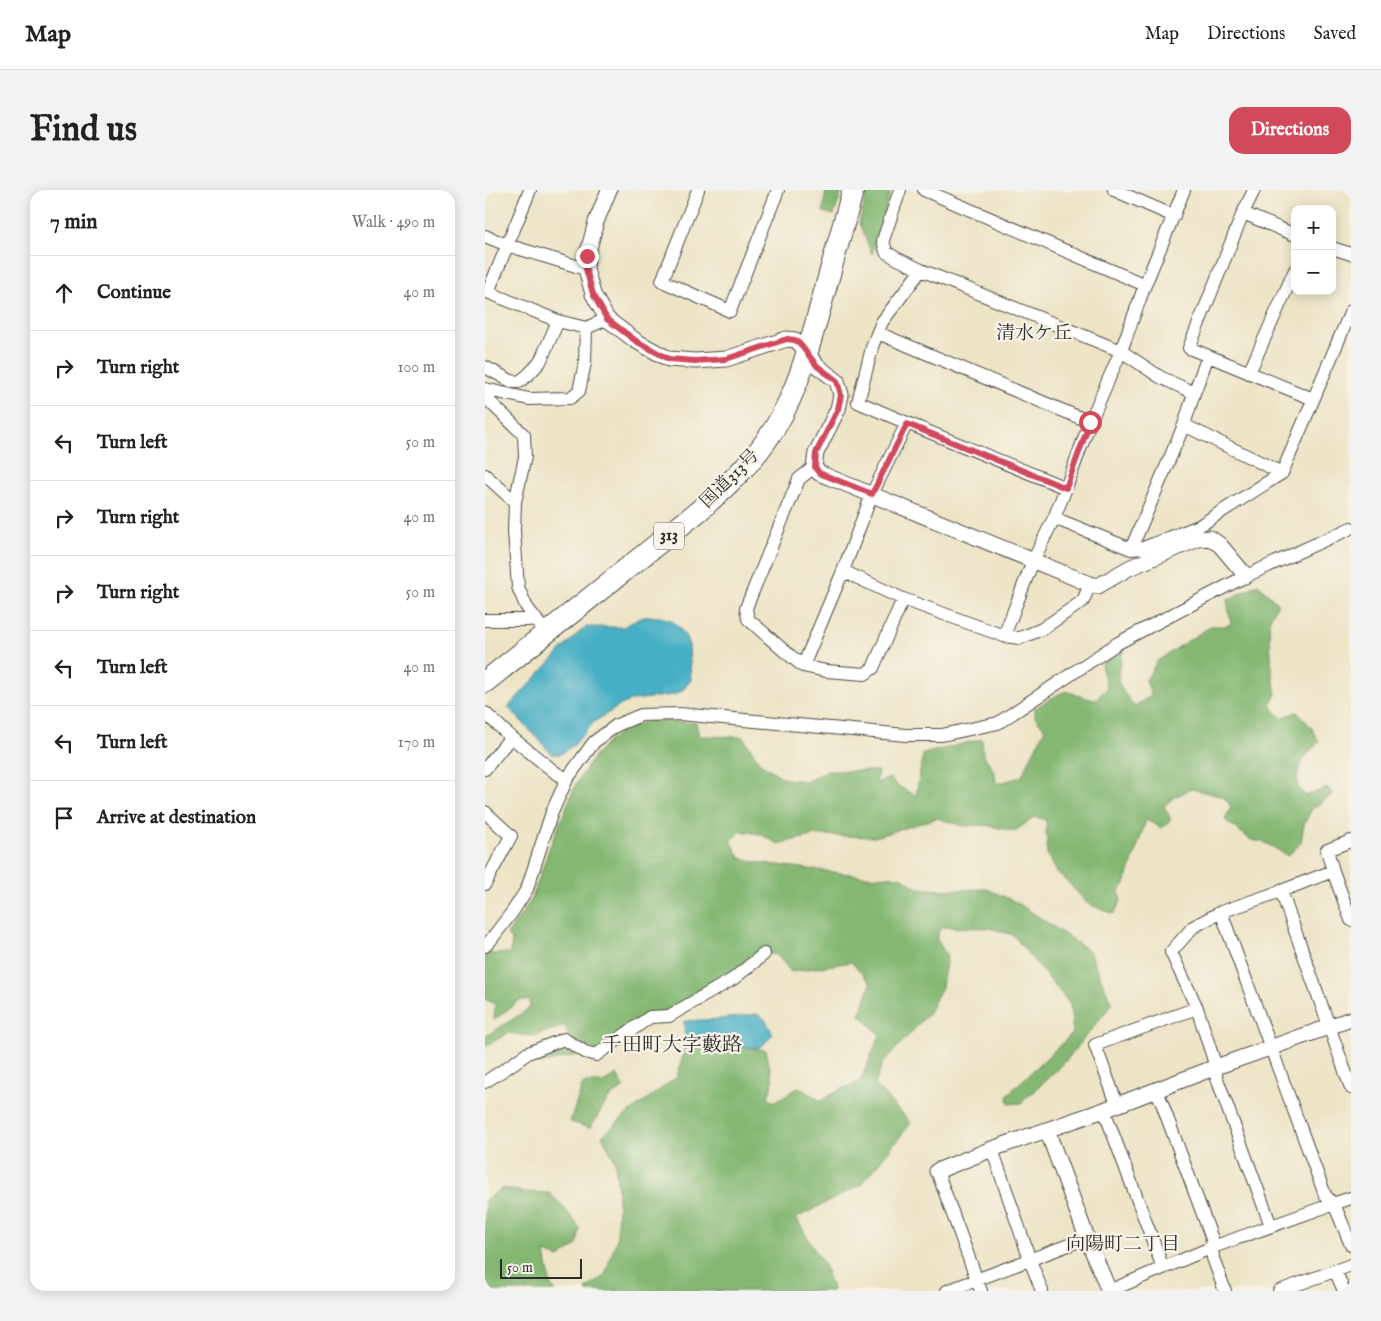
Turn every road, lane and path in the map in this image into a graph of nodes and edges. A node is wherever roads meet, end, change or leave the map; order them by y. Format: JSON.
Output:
{"nodes":[{"id":1,"x":530,"y":190,"type":"edge"},
{"id":2,"x":609,"y":190,"type":"edge"},
{"id":3,"x":698,"y":190,"type":"edge"},
{"id":4,"x":779,"y":190,"type":"edge"},
{"id":5,"x":853,"y":190,"type":"edge"},
{"id":6,"x":900,"y":190,"type":"edge"},
{"id":7,"x":924,"y":190,"type":"edge"},
{"id":8,"x":1114,"y":190,"type":"edge"},
{"id":9,"x":1184,"y":190,"type":"edge"},
{"id":10,"x":1254,"y":190,"type":"edge"},
{"id":11,"x":1243,"y":213,"type":"junction"},
{"id":12,"x":1174,"y":216,"type":"junction"},
{"id":13,"x":1291,"y":232,"type":"edge"},
{"id":14,"x":485,"y":236,"type":"edge"},
{"id":15,"x":507,"y":245,"type":"junction"},
{"id":16,"x":1336,"y":249,"type":"edge"},
{"id":17,"x":1351,"y":254,"type":"edge"},
{"id":18,"x":586,"y":269,"type":"junction"},
{"id":19,"x":921,"y":270,"type":"junction"},
{"id":20,"x":1291,"y":279,"type":"edge"},
{"id":21,"x":1145,"y":285,"type":"junction"},
{"id":22,"x":486,"y":291,"type":"edge"},
{"id":23,"x":1351,"y":311,"type":"edge"},
{"id":24,"x":607,"y":319,"type":"junction"},
{"id":25,"x":557,"y":321,"type":"junction"},
{"id":26,"x":586,"y":328,"type":"junction"},
{"id":27,"x":878,"y":333,"type":"junction"},
{"id":28,"x":1121,"y":351,"type":"junction"},
{"id":29,"x":807,"y":352,"type":"junction"},
{"id":30,"x":1208,"y":356,"type":"junction"},
{"id":31,"x":485,"y":367,"type":"edge"},
{"id":32,"x":1249,"y":373,"type":"junction"},
{"id":33,"x":485,"y":389,"type":"edge"},
{"id":34,"x":1194,"y":393,"type":"junction"},
{"id":35,"x":485,"y":397,"type":"edge"},
{"id":36,"x":1313,"y":399,"type":"junction"},
{"id":37,"x":1090,"y":422,"type":"junction"},
{"id":38,"x":907,"y":424,"type":"junction"},
{"id":39,"x":1183,"y":424,"type":"junction"},
{"id":40,"x":815,"y":467,"type":"junction"},
{"id":41,"x":1282,"y":473,"type":"junction"},
{"id":42,"x":485,"y":475,"type":"edge"},
{"id":43,"x":1066,"y":488,"type":"junction"},
{"id":44,"x":872,"y":494,"type":"junction"},
{"id":45,"x":515,"y":502,"type":"junction"},
{"id":46,"x":1054,"y":518,"type":"junction"},
{"id":47,"x":1351,"y":528,"type":"edge"},
{"id":48,"x":1131,"y":549,"type":"junction"},
{"id":49,"x":1033,"y":561,"type":"junction"},
{"id":50,"x":843,"y":571,"type":"junction"},
{"id":51,"x":1247,"y":576,"type":"junction"},
{"id":52,"x":1090,"y":584,"type":"junction"},
{"id":53,"x":903,"y":600,"type":"junction"},
{"id":54,"x":485,"y":620,"type":"edge"},
{"id":55,"x":541,"y":626,"type":"junction"},
{"id":56,"x":1004,"y":636,"type":"junction"},
{"id":57,"x":803,"y":666,"type":"junction"},
{"id":58,"x":485,"y":682,"type":"edge"},
{"id":59,"x":485,"y":713,"type":"edge"},
{"id":60,"x":511,"y":738,"type":"junction"},
{"id":61,"x":485,"y":769,"type":"edge"},
{"id":62,"x":567,"y":779,"type":"junction"},
{"id":63,"x":485,"y":812,"type":"edge"},
{"id":64,"x":1351,"y":841,"type":"edge"},
{"id":65,"x":1333,"y":871,"type":"junction"},
{"id":66,"x":485,"y":883,"type":"edge"},
{"id":67,"x":1281,"y":891,"type":"junction"},
{"id":68,"x":1221,"y":912,"type":"junction"},
{"id":69,"x":1351,"y":920,"type":"edge"},
{"id":70,"x":485,"y":946,"type":"edge"},
{"id":71,"x":765,"y":954,"type":"dead end"},
{"id":72,"x":1197,"y":1008,"type":"junction"},
{"id":73,"x":1351,"y":1019,"type":"edge"},
{"id":74,"x":1329,"y":1027,"type":"junction"},
{"id":75,"x":1272,"y":1047,"type":"junction"},
{"id":76,"x":1216,"y":1067,"type":"junction"},
{"id":77,"x":485,"y":1082,"type":"edge"},
{"id":78,"x":1351,"y":1088,"type":"edge"},
{"id":79,"x":1157,"y":1090,"type":"junction"},
{"id":80,"x":1111,"y":1107,"type":"junction"},
{"id":81,"x":1047,"y":1130,"type":"junction"},
{"id":82,"x":992,"y":1149,"type":"junction"},
{"id":83,"x":937,"y":1171,"type":"joint"},
{"id":84,"x":1351,"y":1198,"type":"edge"},
{"id":85,"x":1333,"y":1204,"type":"junction"},
{"id":86,"x":1271,"y":1226,"type":"junction"},
{"id":87,"x":1087,"y":1238,"type":"junction"},
{"id":88,"x":1351,"y":1245,"type":"edge"},
{"id":89,"x":1213,"y":1247,"type":"junction"},
{"id":90,"x":1030,"y":1260,"type":"junction"},
{"id":91,"x":1351,"y":1265,"type":"edge"},
{"id":92,"x":1163,"y":1268,"type":"junction"},
{"id":93,"x":1335,"y":1270,"type":"junction"},
{"id":94,"x":979,"y":1286,"type":"edge"},
{"id":95,"x":1307,"y":1286,"type":"edge"},
{"id":96,"x":947,"y":1291,"type":"edge"},
{"id":97,"x":1042,"y":1291,"type":"edge"},
{"id":98,"x":1109,"y":1291,"type":"edge"},
{"id":99,"x":1225,"y":1291,"type":"edge"},
{"id":100,"x":1279,"y":1291,"type":"edge"},
{"id":101,"x":1345,"y":1291,"type":"edge"}],
"edges":[{"from":1,"to":15,"type":"street"},
{"from":2,"to":18,"type":"street"},
{"from":3,"to":4,"type":"street"},
{"from":5,"to":29,"type":"highway","name":"国道313号","number":"313"},
{"from":6,"to":19,"type":"street"},
{"from":7,"to":21,"type":"street"},
{"from":8,"to":12,"type":"street"},
{"from":9,"to":12,"type":"street"},
{"from":10,"to":11,"type":"street"},
{"from":11,"to":13,"type":"street"},
{"from":11,"to":30,"type":"street"},
{"from":12,"to":21,"type":"street"},
{"from":14,"to":15,"type":"street"},
{"from":15,"to":18,"type":"street"},
{"from":15,"to":22,"type":"street"},
{"from":16,"to":17,"type":"street"},
{"from":18,"to":24,"type":"street"},
{"from":19,"to":27,"type":"street"},
{"from":19,"to":28,"type":"street"},
{"from":20,"to":32,"type":"street"},
{"from":21,"to":28,"type":"street"},
{"from":22,"to":25,"type":"street"},
{"from":23,"to":36,"type":"street"},
{"from":24,"to":26,"type":"street"},
{"from":24,"to":29,"type":"street"},
{"from":25,"to":26,"type":"street"},
{"from":25,"to":31,"type":"street"},
{"from":26,"to":33,"type":"street"},
{"from":27,"to":37,"type":"street"},
{"from":27,"to":38,"type":"street"},
{"from":28,"to":34,"type":"street"},
{"from":28,"to":37,"type":"street"},
{"from":29,"to":40,"type":"street"},
{"from":29,"to":55,"type":"highway","name":"国道313号","number":"313"},
{"from":30,"to":32,"type":"street"},
{"from":30,"to":34,"type":"street"},
{"from":32,"to":36,"type":"street"},
{"from":34,"to":39,"type":"street"},
{"from":35,"to":45,"type":"street"},
{"from":36,"to":41,"type":"street"},
{"from":37,"to":43,"type":"street"},
{"from":38,"to":43,"type":"street"},
{"from":38,"to":44,"type":"street"},
{"from":39,"to":41,"type":"street"},
{"from":39,"to":48,"type":"street"},
{"from":40,"to":44,"type":"street"},
{"from":40,"to":57,"type":"street"},
{"from":41,"to":48,"type":"street"},
{"from":42,"to":45,"type":"street"},
{"from":43,"to":46,"type":"street"},
{"from":44,"to":49,"type":"street"},
{"from":44,"to":50,"type":"street"},
{"from":45,"to":55,"type":"street"},
{"from":46,"to":48,"type":"street"},
{"from":46,"to":49,"type":"street"},
{"from":47,"to":51,"type":"street"},
{"from":49,"to":52,"type":"street"},
{"from":49,"to":56,"type":"street"},
{"from":50,"to":53,"type":"street"},
{"from":50,"to":57,"type":"street"},
{"from":51,"to":52,"type":"street"},
{"from":51,"to":62,"type":"street"},
{"from":52,"to":56,"type":"street"},
{"from":53,"to":56,"type":"street"},
{"from":53,"to":57,"type":"street"},
{"from":54,"to":55,"type":"street"},
{"from":55,"to":58,"type":"highway","name":"国道313号","number":"313"},
{"from":59,"to":60,"type":"street"},
{"from":60,"to":61,"type":"street"},
{"from":60,"to":62,"type":"street"},
{"from":62,"to":70,"type":"street"},
{"from":63,"to":66,"type":"street"},
{"from":64,"to":65,"type":"street"},
{"from":65,"to":67,"type":"street"},
{"from":65,"to":69,"type":"street"},
{"from":67,"to":68,"type":"street"},
{"from":67,"to":74,"type":"street"},
{"from":68,"to":72,"type":"street"},
{"from":68,"to":75,"type":"street"},
{"from":71,"to":77,"type":"street"},
{"from":72,"to":76,"type":"street"},
{"from":72,"to":80,"type":"street"},
{"from":73,"to":74,"type":"street"},
{"from":74,"to":75,"type":"street"},
{"from":74,"to":78,"type":"street"},
{"from":75,"to":76,"type":"street"},
{"from":75,"to":85,"type":"street"},
{"from":76,"to":79,"type":"street"},
{"from":76,"to":86,"type":"street"},
{"from":79,"to":80,"type":"street"},
{"from":79,"to":89,"type":"street"},
{"from":80,"to":81,"type":"street"},
{"from":80,"to":92,"type":"street"},
{"from":81,"to":82,"type":"street"},
{"from":81,"to":87,"type":"street"},
{"from":82,"to":83,"type":"street"},
{"from":82,"to":90,"type":"street"},
{"from":83,"to":94,"type":"street"},
{"from":84,"to":85,"type":"street"},
{"from":85,"to":86,"type":"street"},
{"from":85,"to":88,"type":"street"},
{"from":86,"to":89,"type":"street"},
{"from":87,"to":90,"type":"street"},
{"from":87,"to":98,"type":"street"},
{"from":89,"to":92,"type":"street"},
{"from":89,"to":99,"type":"street"},
{"from":90,"to":94,"type":"street"},
{"from":90,"to":97,"type":"street"},
{"from":91,"to":93,"type":"street"},
{"from":92,"to":98,"type":"street"},
{"from":93,"to":95,"type":"street"},
{"from":93,"to":101,"type":"street"},
{"from":94,"to":96,"type":"street"},
{"from":95,"to":100,"type":"street"}]}
